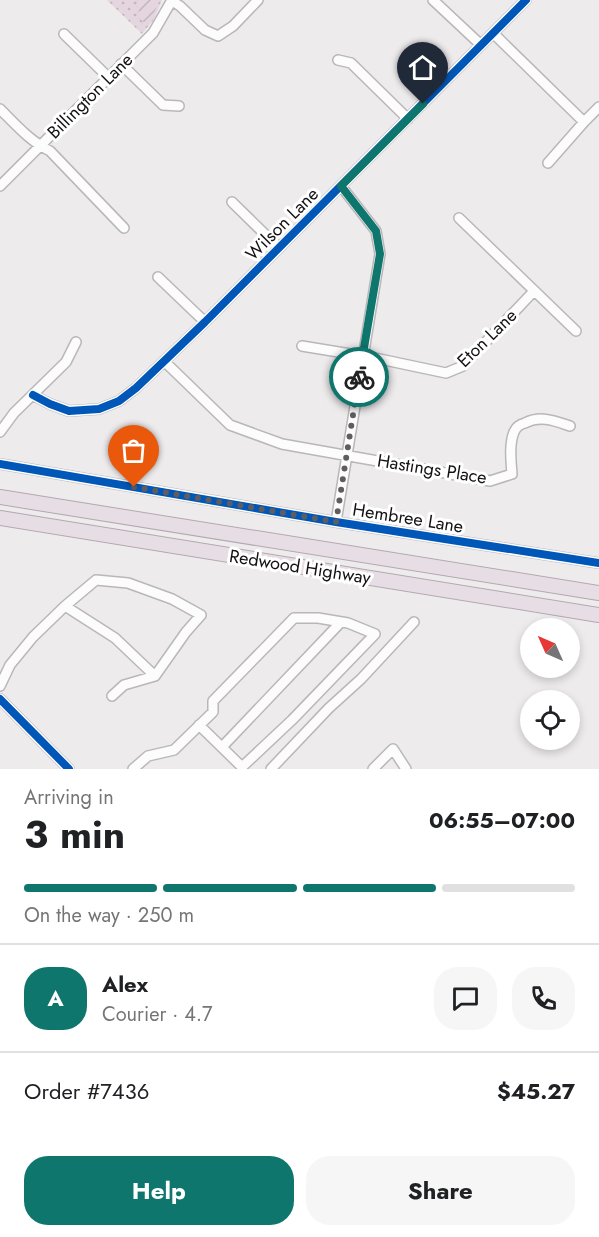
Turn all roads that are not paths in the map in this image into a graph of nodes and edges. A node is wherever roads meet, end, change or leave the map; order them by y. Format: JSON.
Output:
{"nodes":[{"id":1,"x":258,"y":0,"type":"edge"},
{"id":2,"x":433,"y":0,"type":"edge"},
{"id":3,"x":526,"y":0,"type":"edge"},
{"id":4,"x":172,"y":1,"type":"edge"},
{"id":5,"x":493,"y":33,"type":"junction"},
{"id":6,"x":64,"y":34,"type":"dead end"},
{"id":7,"x":481,"y":45,"type":"junction"},
{"id":8,"x":338,"y":60,"type":"dead end"},
{"id":9,"x":121,"y":64,"type":"junction"},
{"id":10,"x":108,"y":77,"type":"junction"},
{"id":11,"x":179,"y":106,"type":"dead end"},
{"id":12,"x":599,"y":107,"type":"edge"},
{"id":13,"x":0,"y":109,"type":"edge"},
{"id":14,"x":408,"y":118,"type":"junction"},
{"id":15,"x":584,"y":122,"type":"junction"},
{"id":16,"x":40,"y":146,"type":"junction"},
{"id":17,"x":548,"y":163,"type":"dead end"},
{"id":18,"x":0,"y":186,"type":"edge"},
{"id":19,"x":341,"y":186,"type":"junction"},
{"id":20,"x":232,"y":202,"type":"dead end"},
{"id":21,"x":459,"y":218,"type":"dead end"},
{"id":22,"x":123,"y":228,"type":"dead end"},
{"id":23,"x":279,"y":248,"type":"junction"},
{"id":24,"x":158,"y":277,"type":"dead end"},
{"id":25,"x":534,"y":291,"type":"junction"},
{"id":26,"x":205,"y":322,"type":"junction"},
{"id":27,"x":576,"y":331,"type":"dead end"},
{"id":28,"x":76,"y":342,"type":"dead end"},
{"id":29,"x":302,"y":346,"type":"dead end"},
{"id":30,"x":363,"y":356,"type":"junction"},
{"id":31,"x":164,"y":361,"type":"junction"},
{"id":32,"x":33,"y":395,"type":"junction"},
{"id":33,"x":570,"y":426,"type":"dead end"},
{"id":34,"x":0,"y":432,"type":"edge"},
{"id":35,"x":347,"y":455,"type":"junction"},
{"id":36,"x":0,"y":464,"type":"edge"},
{"id":37,"x":0,"y":496,"type":"edge"},
{"id":38,"x":0,"y":518,"type":"edge"},
{"id":39,"x":336,"y":522,"type":"junction"},
{"id":40,"x":599,"y":563,"type":"edge"},
{"id":41,"x":599,"y":593,"type":"edge"},
{"id":42,"x":65,"y":606,"type":"junction"},
{"id":43,"x":599,"y":615,"type":"edge"},
{"id":44,"x":341,"y":622,"type":"junction"},
{"id":45,"x":414,"y":622,"type":"dead end"},
{"id":46,"x":155,"y":676,"type":"junction"},
{"id":47,"x":0,"y":686,"type":"edge"},
{"id":48,"x":112,"y":696,"type":"dead end"},
{"id":49,"x":0,"y":699,"type":"edge"},
{"id":50,"x":199,"y":724,"type":"junction"},
{"id":51,"x":222,"y":747,"type":"junction"},
{"id":52,"x":69,"y":769,"type":"edge"},
{"id":53,"x":133,"y":769,"type":"edge"},
{"id":54,"x":271,"y":769,"type":"edge"},
{"id":55,"x":373,"y":769,"type":"edge"},
{"id":56,"x":406,"y":769,"type":"edge"}],
"edges":[{"from":1,"to":4,"type":"street"},
{"from":2,"to":7,"type":"street"},
{"from":3,"to":5,"type":"street","name":"Wilson Lane"},
{"from":4,"to":9,"type":"street","name":"Billington Lane"},
{"from":5,"to":7,"type":"street","name":"Wilson Lane"},
{"from":5,"to":15,"type":"street"},
{"from":6,"to":10,"type":"street"},
{"from":7,"to":14,"type":"street","name":"Wilson Lane"},
{"from":8,"to":14,"type":"street"},
{"from":9,"to":10,"type":"street","name":"Billington Lane"},
{"from":9,"to":11,"type":"street"},
{"from":10,"to":16,"type":"street","name":"Billington Lane"},
{"from":12,"to":15,"type":"street"},
{"from":13,"to":16,"type":"street"},
{"from":14,"to":19,"type":"street","name":"Wilson Lane"},
{"from":15,"to":17,"type":"street"},
{"from":16,"to":18,"type":"street","name":"Billington Lane"},
{"from":16,"to":22,"type":"street"},
{"from":19,"to":23,"type":"street","name":"Wilson Lane"},
{"from":19,"to":30,"type":"street"},
{"from":20,"to":23,"type":"street"},
{"from":21,"to":25,"type":"street"},
{"from":23,"to":26,"type":"street","name":"Wilson Lane"},
{"from":24,"to":26,"type":"street"},
{"from":25,"to":27,"type":"street"},
{"from":25,"to":30,"type":"street","name":"Eton Lane"},
{"from":26,"to":31,"type":"street","name":"Wilson Lane"},
{"from":28,"to":32,"type":"street"},
{"from":29,"to":30,"type":"street","name":"Eton Lane"},
{"from":30,"to":35,"type":"street"},
{"from":31,"to":32,"type":"street","name":"Wilson Lane"},
{"from":31,"to":35,"type":"street","name":"Hastings Place"},
{"from":32,"to":34,"type":"street"},
{"from":33,"to":35,"type":"street","name":"Hastings Place"},
{"from":35,"to":39,"type":"street"},
{"from":36,"to":39,"type":"street","name":"Hembree Lane"},
{"from":37,"to":41,"type":"highway","name":"Redwood Highway"},
{"from":38,"to":43,"type":"highway","name":"Redwood Highway"},
{"from":39,"to":40,"type":"street","name":"Hembree Lane"},
{"from":42,"to":46,"type":"street"},
{"from":42,"to":46,"type":"street"},
{"from":42,"to":47,"type":"street"},
{"from":44,"to":50,"type":"street"},
{"from":44,"to":51,"type":"street"},
{"from":44,"to":51,"type":"street"},
{"from":45,"to":54,"type":"street"},
{"from":46,"to":48,"type":"street"},
{"from":49,"to":52,"type":"street"},
{"from":50,"to":51,"type":"street"},
{"from":50,"to":53,"type":"street"},
{"from":55,"to":56,"type":"street"}]}
